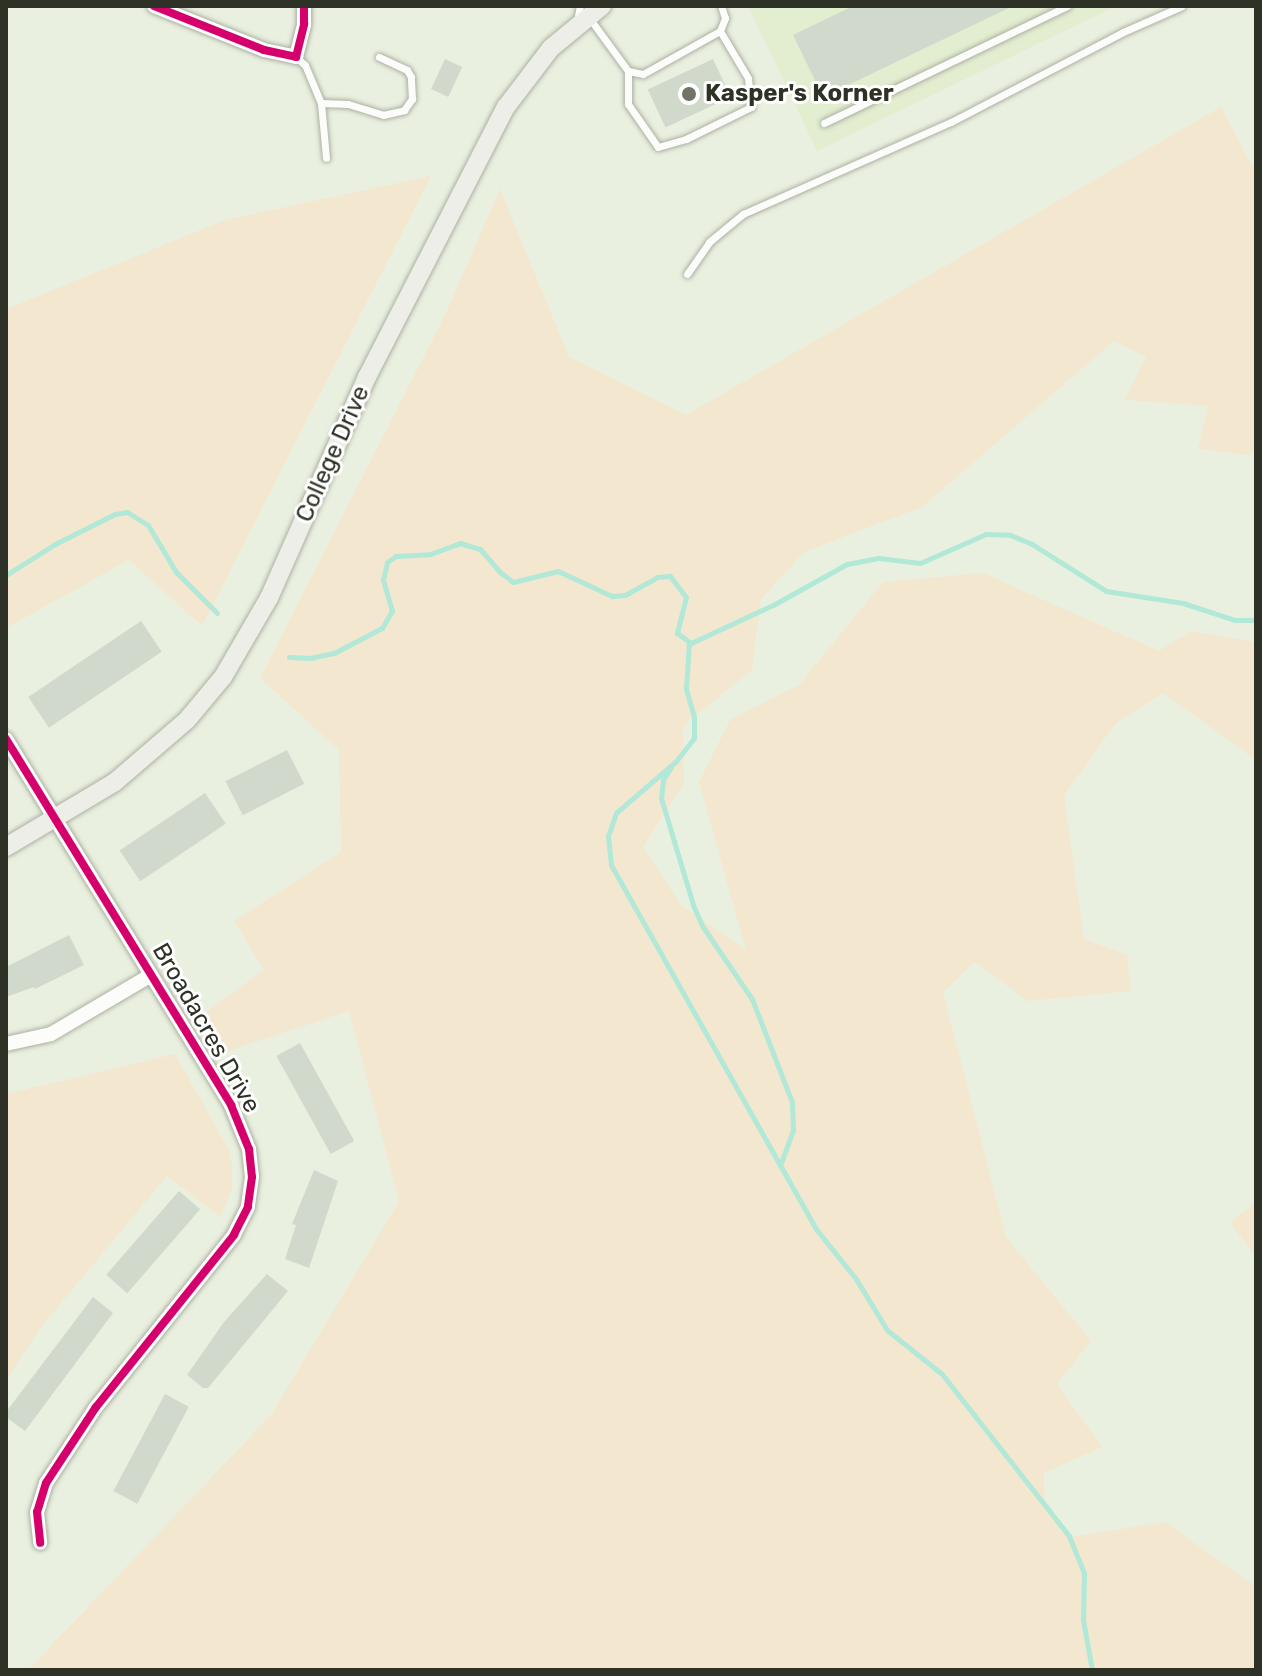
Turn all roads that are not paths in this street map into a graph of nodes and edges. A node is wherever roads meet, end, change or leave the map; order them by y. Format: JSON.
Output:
{"nodes":[{"id":1,"x":154,"y":6,"type":"edge"},
{"id":2,"x":304,"y":6,"type":"edge"},
{"id":3,"x":721,"y":6,"type":"edge"},
{"id":4,"x":1067,"y":6,"type":"edge"},
{"id":5,"x":1182,"y":6,"type":"edge"},
{"id":6,"x":587,"y":14,"type":"edge"},
{"id":7,"x":720,"y":31,"type":"junction"},
{"id":8,"x":296,"y":57,"type":"junction"},
{"id":9,"x":379,"y":57,"type":"dead end"},
{"id":10,"x":628,"y":71,"type":"junction"},
{"id":11,"x":321,"y":103,"type":"junction"},
{"id":12,"x":824,"y":123,"type":"dead end"},
{"id":13,"x":326,"y":158,"type":"dead end"},
{"id":14,"x":687,"y":274,"type":"dead end"},
{"id":15,"x":6,"y":739,"type":"edge"},
{"id":16,"x":55,"y":818,"type":"junction"},
{"id":17,"x":6,"y":847,"type":"edge"},
{"id":18,"x":151,"y":975,"type":"junction"},
{"id":19,"x":6,"y":1044,"type":"edge"},
{"id":20,"x":40,"y":1543,"type":"dead end"}],
"edges":[{"from":1,"to":8,"type":"street"},
{"from":2,"to":8,"type":"street"},
{"from":3,"to":7,"type":"lane"},
{"from":4,"to":12,"type":"lane"},
{"from":5,"to":14,"type":"lane"},
{"from":6,"to":10,"type":"lane"},
{"from":6,"to":16,"type":"main road","name":"College Drive"},
{"from":7,"to":10,"type":"lane"},
{"from":7,"to":10,"type":"lane"},
{"from":8,"to":11,"type":"lane"},
{"from":9,"to":11,"type":"lane"},
{"from":11,"to":13,"type":"lane"},
{"from":15,"to":16,"type":"street","name":"Broadacres Drive"},
{"from":16,"to":17,"type":"main road","name":"College Drive"},
{"from":16,"to":18,"type":"street","name":"Broadacres Drive"},
{"from":18,"to":19,"type":"street"},
{"from":18,"to":20,"type":"street","name":"Broadacres Drive"}]}
